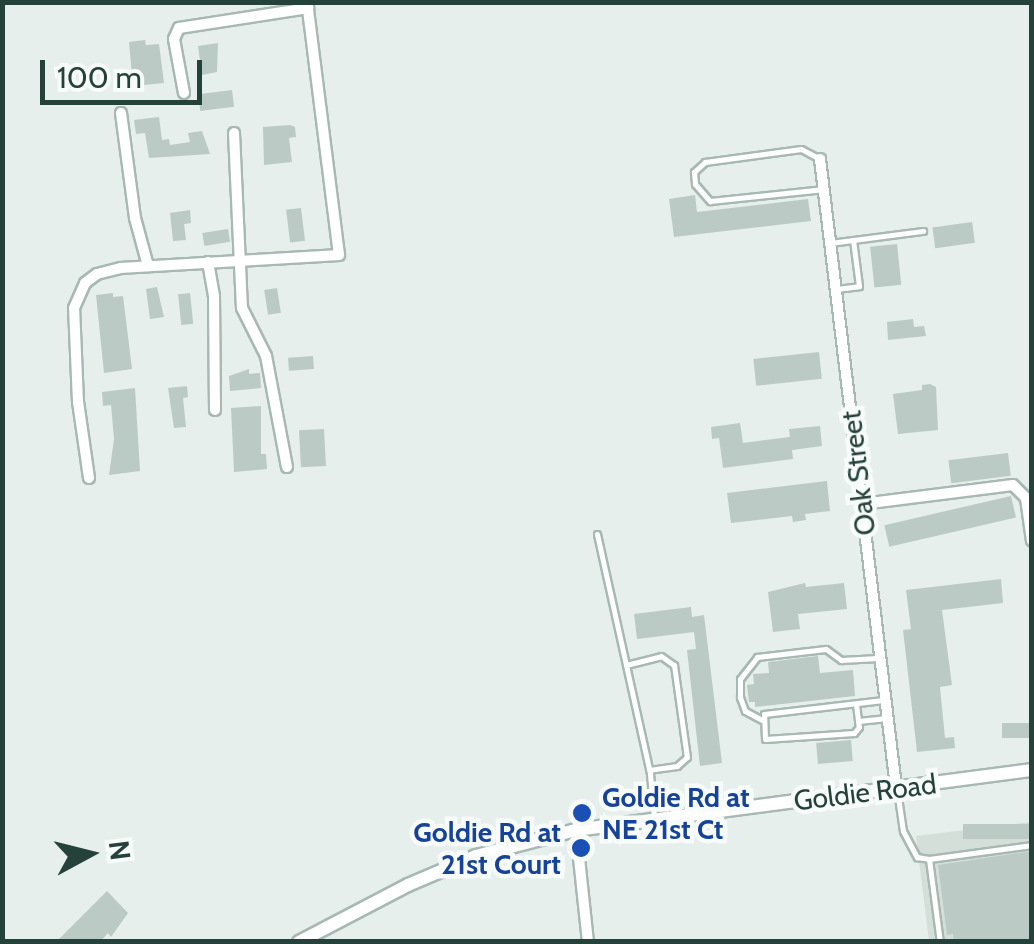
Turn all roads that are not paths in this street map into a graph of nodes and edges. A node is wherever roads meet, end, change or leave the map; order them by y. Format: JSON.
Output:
{"nodes":[{"id":1,"x":308,"y":5,"type":"edge"},
{"id":2,"x":184,"y":93,"type":"dead end"},
{"id":3,"x":121,"y":113,"type":"dead end"},
{"id":4,"x":234,"y":133,"type":"dead end"},
{"id":5,"x":820,"y":159,"type":"joint"},
{"id":6,"x":824,"y":189,"type":"junction"},
{"id":7,"x":923,"y":232,"type":"dead end"},
{"id":8,"x":853,"y":240,"type":"junction"},
{"id":9,"x":830,"y":243,"type":"junction"},
{"id":10,"x":239,"y":260,"type":"junction"},
{"id":11,"x":208,"y":262,"type":"junction"},
{"id":12,"x":148,"y":266,"type":"junction"},
{"id":13,"x":836,"y":289,"type":"junction"},
{"id":14,"x":215,"y":410,"type":"dead end"},
{"id":15,"x":287,"y":467,"type":"dead end"},
{"id":16,"x":89,"y":478,"type":"dead end"},
{"id":17,"x":862,"y":504,"type":"junction"},
{"id":18,"x":597,"y":534,"type":"dead end"},
{"id":19,"x":1031,"y":538,"type":"edge"},
{"id":20,"x":880,"y":658,"type":"junction"},
{"id":21,"x":626,"y":665,"type":"junction"},
{"id":22,"x":886,"y":700,"type":"junction"},
{"id":23,"x":856,"y":704,"type":"junction"},
{"id":24,"x":888,"y":718,"type":"junction"},
{"id":25,"x":762,"y":720,"type":"junction"},
{"id":26,"x":858,"y":722,"type":"junction"},
{"id":27,"x":649,"y":770,"type":"junction"},
{"id":28,"x":1032,"y":770,"type":"edge"},
{"id":29,"x":896,"y":787,"type":"junction"},
{"id":30,"x":654,"y":820,"type":"junction"},
{"id":31,"x":576,"y":830,"type":"junction"},
{"id":32,"x":1032,"y":845,"type":"edge"},
{"id":33,"x":928,"y":859,"type":"junction"},
{"id":34,"x":298,"y":942,"type":"edge"},
{"id":35,"x":588,"y":942,"type":"edge"},
{"id":36,"x":940,"y":942,"type":"edge"}],
"edges":[{"from":1,"to":2,"type":"street"},
{"from":1,"to":10,"type":"street"},
{"from":3,"to":12,"type":"street"},
{"from":4,"to":10,"type":"street"},
{"from":5,"to":6,"type":"street","name":"Oak Street"},
{"from":5,"to":6,"type":"lane"},
{"from":6,"to":9,"type":"street","name":"Oak Street"},
{"from":7,"to":8,"type":"lane"},
{"from":8,"to":9,"type":"lane"},
{"from":8,"to":13,"type":"lane"},
{"from":9,"to":13,"type":"street","name":"Oak Street"},
{"from":10,"to":11,"type":"street"},
{"from":10,"to":15,"type":"street"},
{"from":11,"to":12,"type":"street"},
{"from":11,"to":14,"type":"street"},
{"from":12,"to":16,"type":"street"},
{"from":13,"to":17,"type":"street","name":"Oak Street"},
{"from":17,"to":19,"type":"street"},
{"from":17,"to":20,"type":"street","name":"Oak Street"},
{"from":18,"to":21,"type":"lane"},
{"from":20,"to":22,"type":"street","name":"Oak Street"},
{"from":20,"to":25,"type":"lane"},
{"from":21,"to":27,"type":"lane"},
{"from":21,"to":27,"type":"lane"},
{"from":22,"to":23,"type":"lane"},
{"from":22,"to":24,"type":"street","name":"Oak Street"},
{"from":23,"to":25,"type":"lane"},
{"from":23,"to":26,"type":"lane"},
{"from":24,"to":26,"type":"lane"},
{"from":24,"to":29,"type":"street","name":"Oak Street"},
{"from":25,"to":26,"type":"lane"},
{"from":27,"to":30,"type":"lane"},
{"from":28,"to":29,"type":"street","name":"Goldie Road"},
{"from":29,"to":30,"type":"street","name":"Goldie Road"},
{"from":29,"to":33,"type":"lane"},
{"from":30,"to":31,"type":"street","name":"Goldie Road"},
{"from":31,"to":34,"type":"street","name":"Goldie Road"},
{"from":31,"to":35,"type":"street"},
{"from":32,"to":33,"type":"lane"},
{"from":33,"to":36,"type":"lane"}]}
